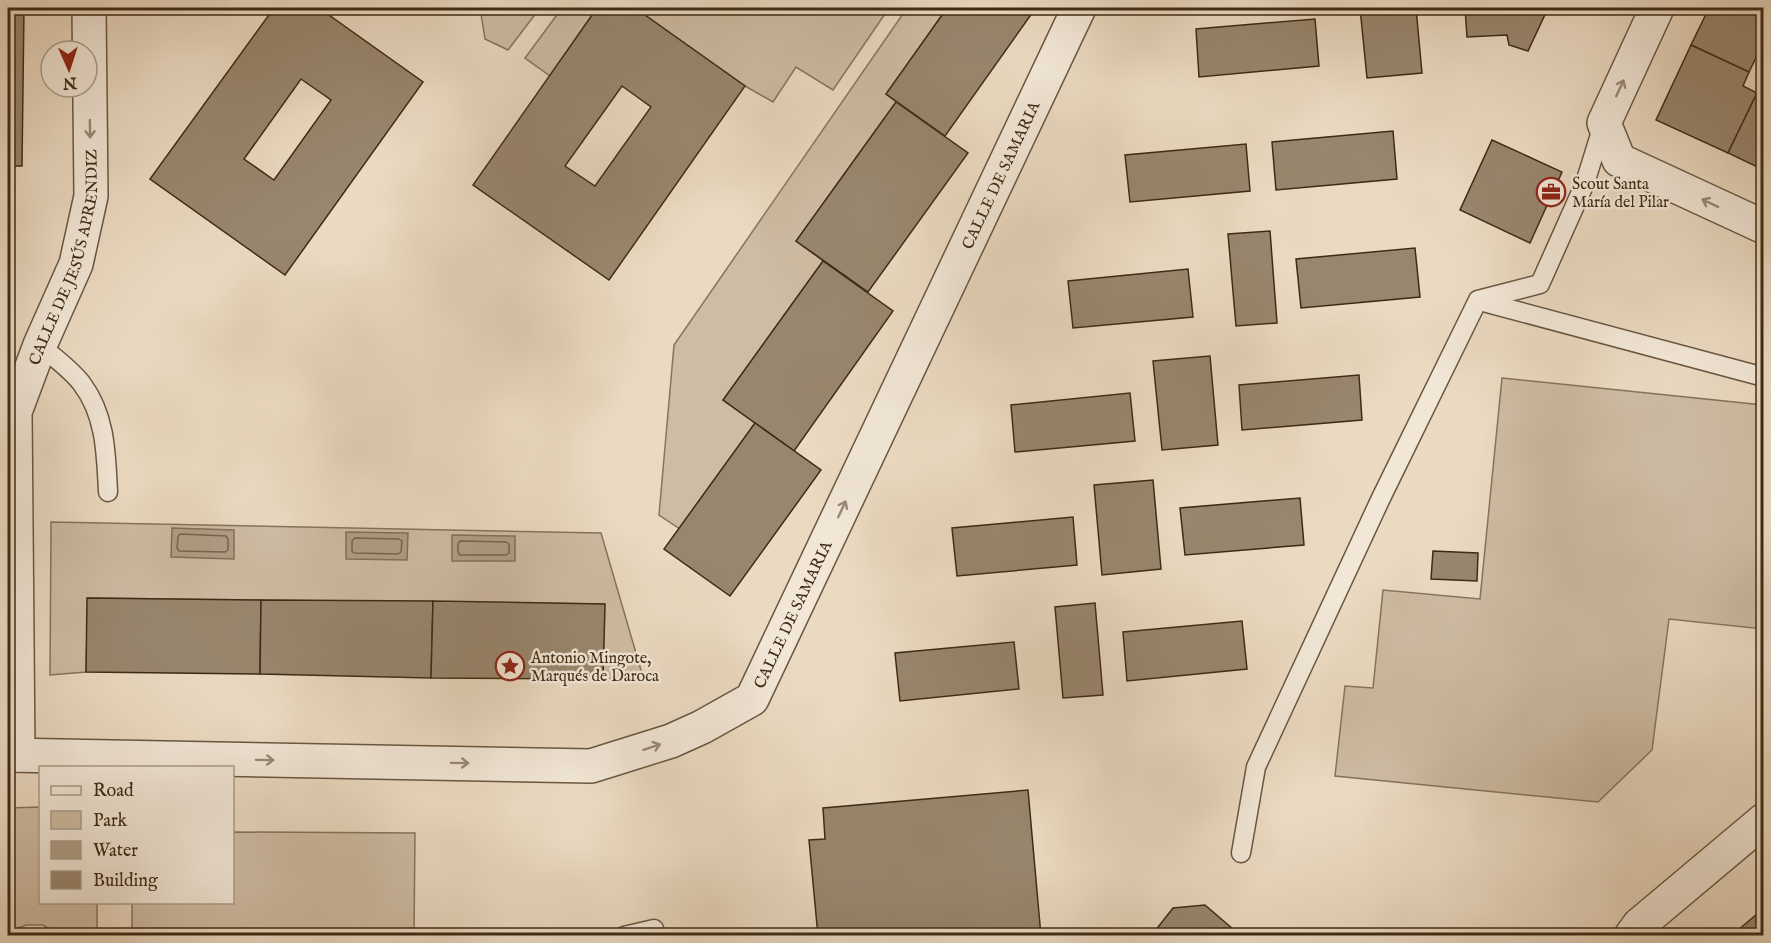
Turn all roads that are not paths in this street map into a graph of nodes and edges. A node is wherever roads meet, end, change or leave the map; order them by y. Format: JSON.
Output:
{"nodes":[{"id":1,"x":89,"y":8,"type":"edge"},
{"id":2,"x":1079,"y":8,"type":"edge"},
{"id":3,"x":1657,"y":8,"type":"edge"},
{"id":4,"x":1604,"y":123,"type":"junction"},
{"id":5,"x":1764,"y":227,"type":"edge"},
{"id":6,"x":1478,"y":300,"type":"junction"},
{"id":7,"x":40,"y":345,"type":"junction"},
{"id":8,"x":1764,"y":377,"type":"edge"},
{"id":9,"x":108,"y":492,"type":"dead end"},
{"id":10,"x":13,"y":755,"type":"edge"},
{"id":11,"x":1764,"y":820,"type":"edge"},
{"id":12,"x":1241,"y":853,"type":"dead end"},
{"id":13,"x":654,"y":929,"type":"dead end"},
{"id":14,"x":624,"y":936,"type":"edge"},
{"id":15,"x":1631,"y":936,"type":"edge"}],
"edges":[{"from":1,"to":7,"type":"street","name":"CALLE DE JESÚS APRENDIZ","one_way":true},
{"from":10,"to":2,"type":"street","name":"CALLE DE SAMARIA","one_way":true},
{"from":4,"to":3,"type":"street","one_way":true},
{"from":5,"to":4,"type":"street","one_way":true},
{"from":4,"to":6,"type":"lane"},
{"from":6,"to":8,"type":"lane"},
{"from":6,"to":12,"type":"lane"},
{"from":7,"to":9,"type":"lane"},
{"from":7,"to":10,"type":"street","name":"CALLE DE JESÚS APRENDIZ"},
{"from":11,"to":15,"type":"street"},
{"from":13,"to":14,"type":"lane"}]}
